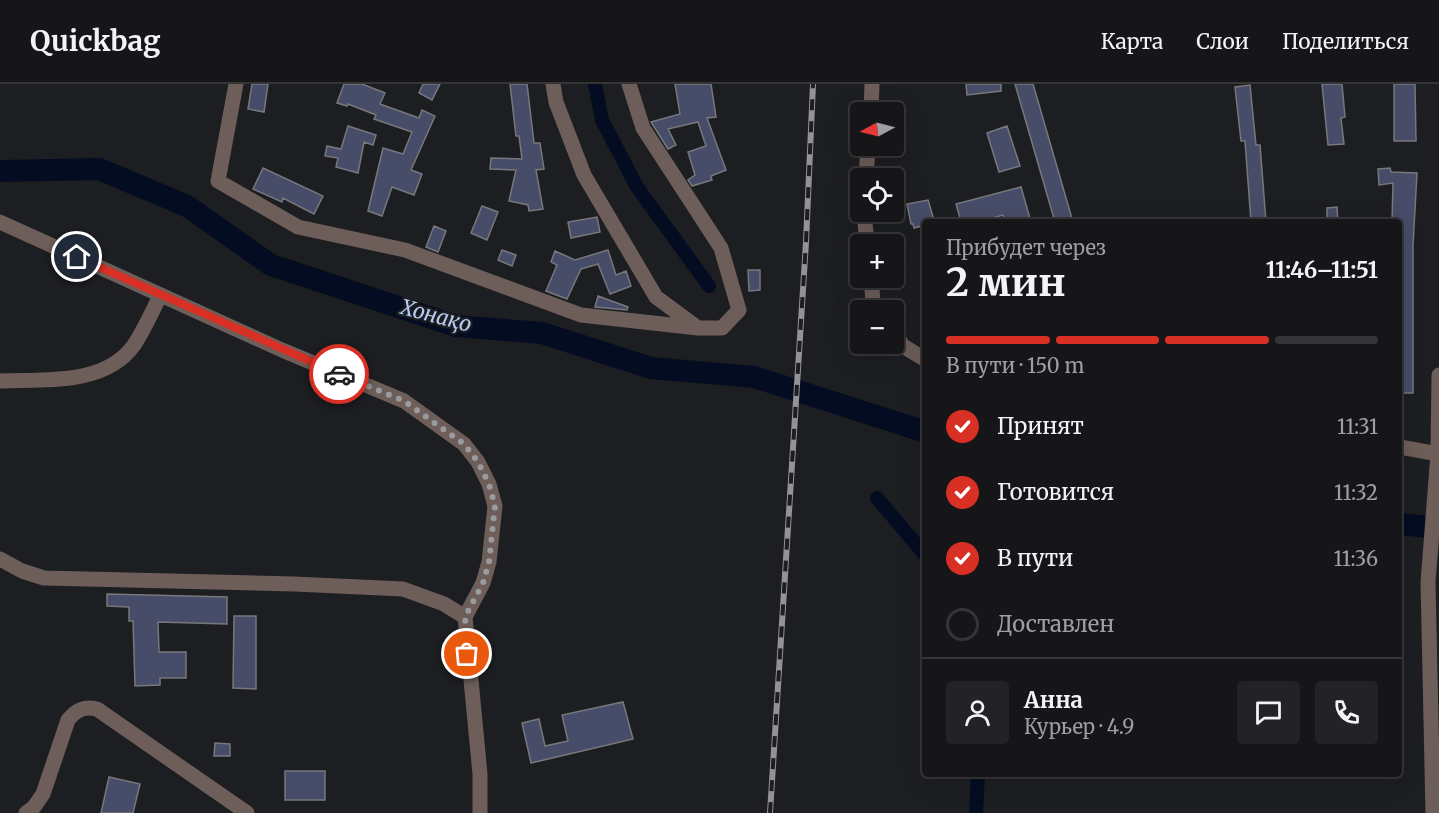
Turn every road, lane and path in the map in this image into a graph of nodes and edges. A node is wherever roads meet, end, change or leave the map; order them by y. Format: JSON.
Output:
{"nodes":[{"id":1,"x":236,"y":84,"type":"edge"},
{"id":2,"x":553,"y":84,"type":"edge"},
{"id":3,"x":628,"y":84,"type":"edge"},
{"id":4,"x":872,"y":84,"type":"edge"},
{"id":5,"x":871,"y":102,"type":"edge"},
{"id":6,"x":0,"y":222,"type":"edge"},
{"id":7,"x":160,"y":296,"type":"junction"},
{"id":8,"x":698,"y":328,"type":"junction"},
{"id":9,"x":904,"y":347,"type":"edge"},
{"id":10,"x":922,"y":358,"type":"edge"},
{"id":11,"x":1439,"y":375,"type":"edge"},
{"id":12,"x":0,"y":381,"type":"edge"},
{"id":13,"x":1402,"y":447,"type":"edge"},
{"id":14,"x":1438,"y":454,"type":"edge"},
{"id":15,"x":0,"y":559,"type":"edge"},
{"id":16,"x":465,"y":617,"type":"junction"},
{"id":17,"x":26,"y":813,"type":"edge"},
{"id":18,"x":247,"y":813,"type":"edge"},
{"id":19,"x":480,"y":813,"type":"edge"},
{"id":20,"x":1433,"y":813,"type":"edge"}],
"edges":[{"from":1,"to":8,"type":"street"},
{"from":2,"to":8,"type":"street"},
{"from":3,"to":8,"type":"street"},
{"from":4,"to":5,"type":"street"},
{"from":6,"to":7,"type":"street"},
{"from":7,"to":12,"type":"street"},
{"from":7,"to":16,"type":"street"},
{"from":9,"to":10,"type":"street"},
{"from":11,"to":14,"type":"street"},
{"from":13,"to":14,"type":"street"},
{"from":14,"to":20,"type":"street"},
{"from":15,"to":16,"type":"street"},
{"from":16,"to":19,"type":"street"},
{"from":17,"to":18,"type":"street"}]}
